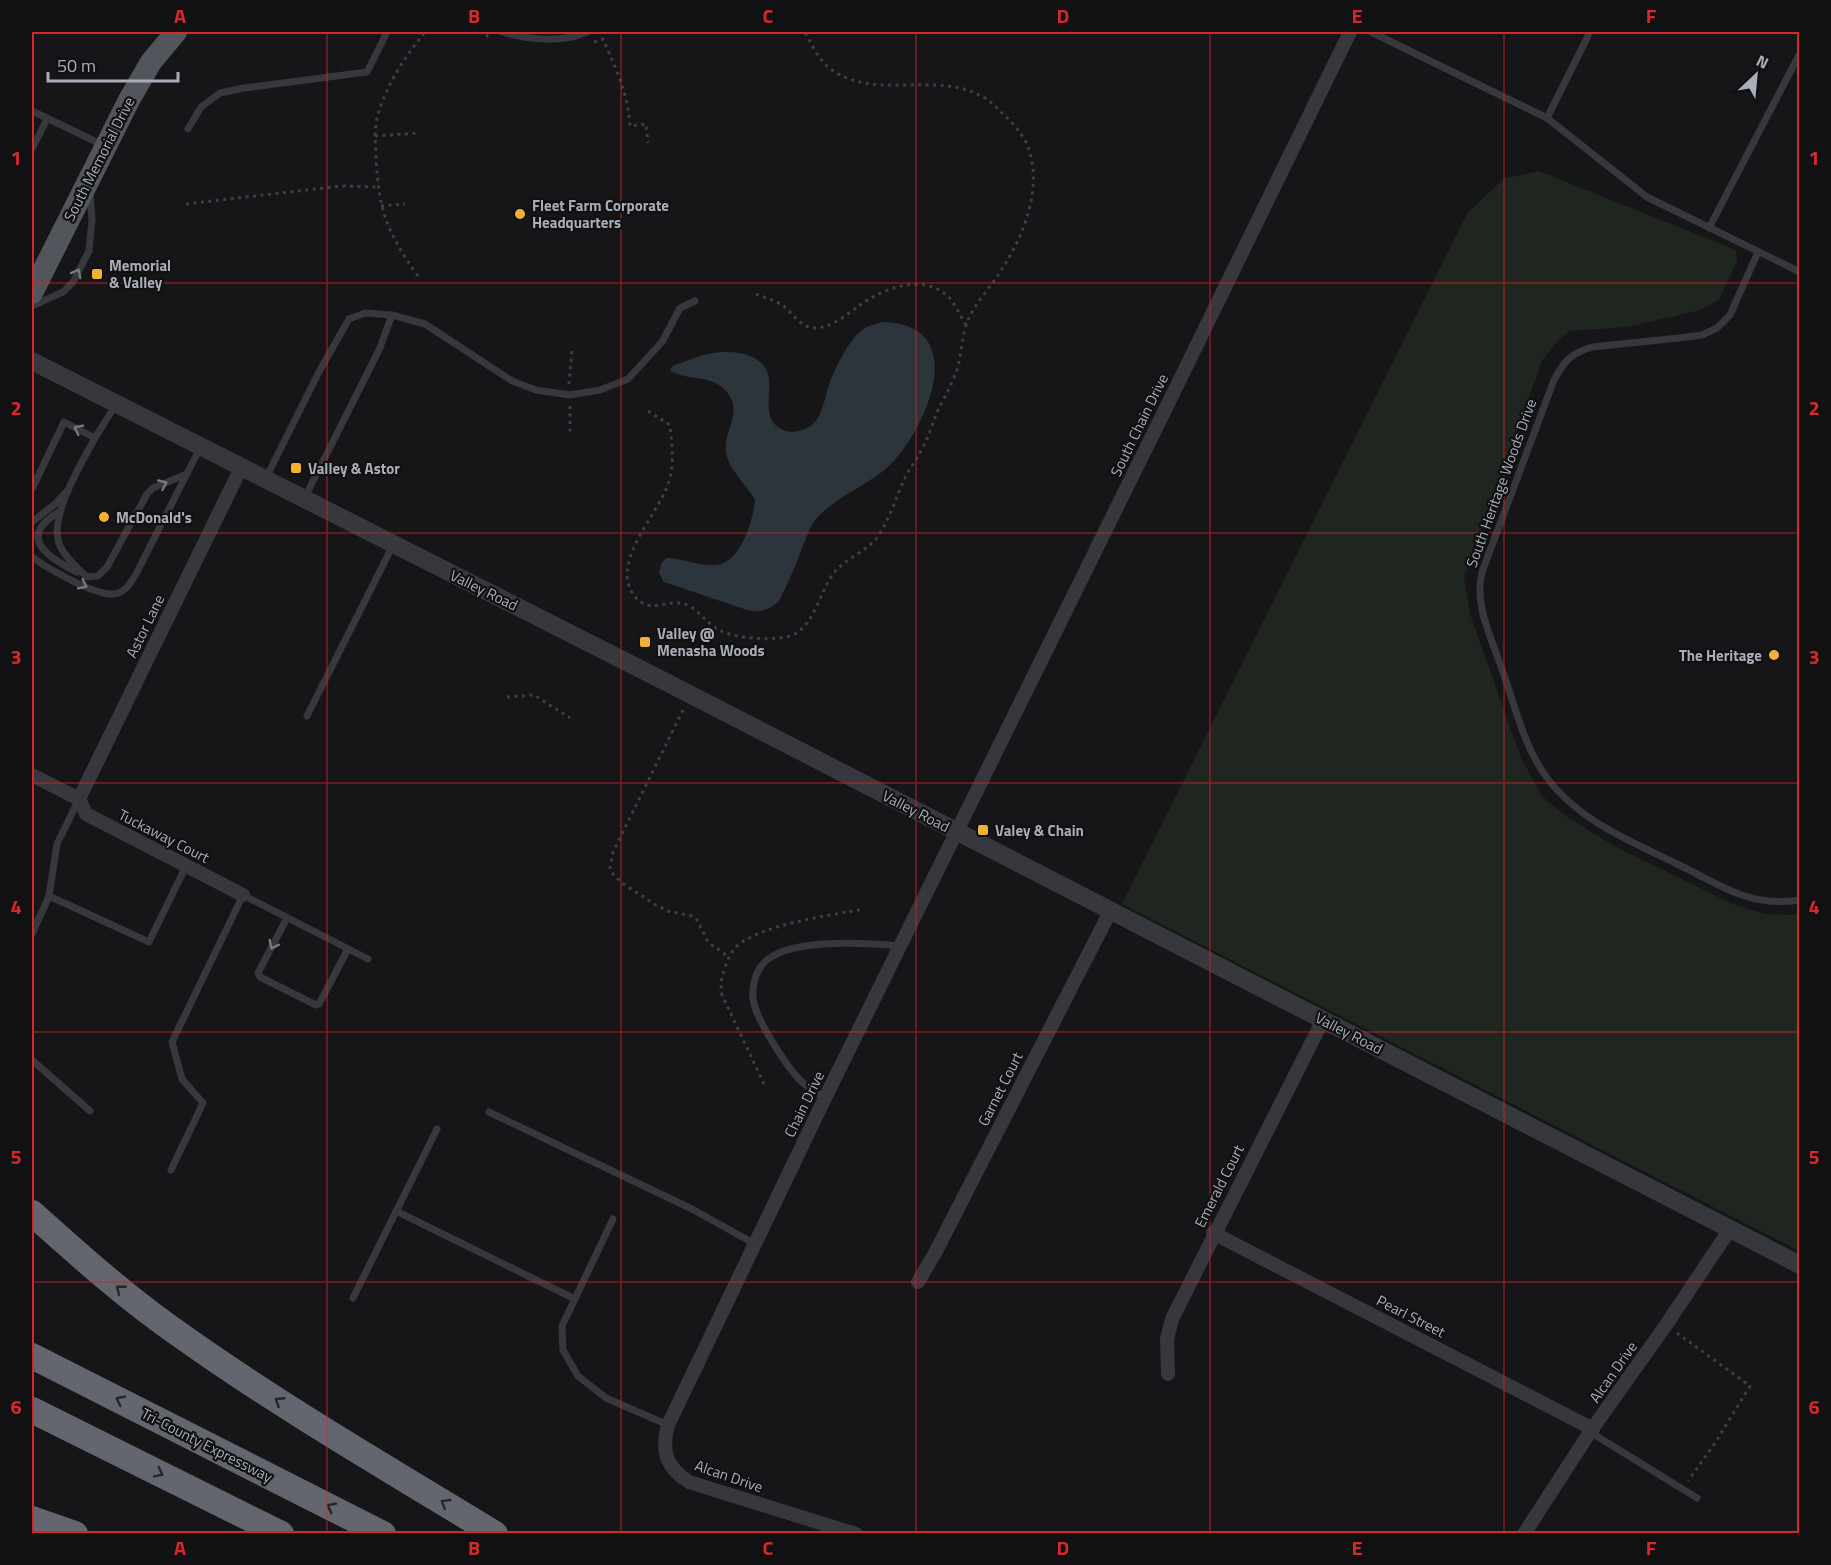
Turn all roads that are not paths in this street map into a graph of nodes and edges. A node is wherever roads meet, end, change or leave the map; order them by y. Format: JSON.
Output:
{"nodes":[{"id":1,"x":176,"y":32,"type":"edge"},
{"id":2,"x":387,"y":32,"type":"edge"},
{"id":3,"x":502,"y":32,"type":"edge"},
{"id":4,"x":587,"y":32,"type":"edge"},
{"id":5,"x":1350,"y":32,"type":"edge"},
{"id":6,"x":1371,"y":32,"type":"edge"},
{"id":7,"x":1590,"y":32,"type":"edge"},
{"id":8,"x":1800,"y":53,"type":"edge"},
{"id":9,"x":32,"y":111,"type":"edge"},
{"id":10,"x":1547,"y":118,"type":"junction"},
{"id":11,"x":47,"y":119,"type":"junction"},
{"id":12,"x":188,"y":129,"type":"dead end"},
{"id":13,"x":105,"y":146,"type":"junction"},
{"id":14,"x":32,"y":149,"type":"edge"},
{"id":15,"x":88,"y":180,"type":"junction"},
{"id":16,"x":1709,"y":228,"type":"junction"},
{"id":17,"x":1758,"y":252,"type":"junction"},
{"id":18,"x":1800,"y":272,"type":"edge"},
{"id":19,"x":32,"y":293,"type":"edge"},
{"id":20,"x":695,"y":301,"type":"dead end"},
{"id":21,"x":32,"y":306,"type":"edge"},
{"id":22,"x":392,"y":315,"type":"junction"},
{"id":23,"x":32,"y":361,"type":"edge"},
{"id":24,"x":116,"y":404,"type":"junction"},
{"id":25,"x":95,"y":438,"type":"junction"},
{"id":26,"x":200,"y":447,"type":"junction"},
{"id":27,"x":242,"y":468,"type":"junction"},
{"id":28,"x":187,"y":474,"type":"junction"},
{"id":29,"x":265,"y":480,"type":"junction"},
{"id":30,"x":32,"y":489,"type":"edge"},
{"id":31,"x":68,"y":489,"type":"junction"},
{"id":32,"x":303,"y":499,"type":"junction"},
{"id":33,"x":62,"y":509,"type":"junction"},
{"id":34,"x":32,"y":522,"type":"edge"},
{"id":35,"x":393,"y":545,"type":"junction"},
{"id":36,"x":32,"y":557,"type":"edge"},
{"id":37,"x":87,"y":577,"type":"junction"},
{"id":38,"x":307,"y":716,"type":"dead end"},
{"id":39,"x":32,"y":775,"type":"edge"},
{"id":40,"x":79,"y":799,"type":"junction"},
{"id":41,"x":956,"y":831,"type":"junction"},
{"id":42,"x":186,"y":866,"type":"junction"},
{"id":43,"x":243,"y":895,"type":"junction"},
{"id":44,"x":49,"y":896,"type":"junction"},
{"id":45,"x":1800,"y":900,"type":"edge"},
{"id":46,"x":1111,"y":910,"type":"junction"},
{"id":47,"x":287,"y":918,"type":"junction"},
{"id":48,"x":32,"y":934,"type":"edge"},
{"id":49,"x":900,"y":946,"type":"junction"},
{"id":50,"x":348,"y":949,"type":"junction"},
{"id":51,"x":368,"y":959,"type":"dead end"},
{"id":52,"x":1323,"y":1020,"type":"junction"},
{"id":53,"x":32,"y":1060,"type":"edge"},
{"id":54,"x":825,"y":1098,"type":"junction"},
{"id":55,"x":90,"y":1111,"type":"dead end"},
{"id":56,"x":489,"y":1112,"type":"dead end"},
{"id":57,"x":437,"y":1129,"type":"dead end"},
{"id":58,"x":171,"y":1170,"type":"dead end"},
{"id":59,"x":396,"y":1211,"type":"junction"},
{"id":60,"x":32,"y":1213,"type":"edge"},
{"id":61,"x":613,"y":1219,"type":"dead end"},
{"id":62,"x":1730,"y":1229,"type":"junction"},
{"id":63,"x":1213,"y":1233,"type":"junction"},
{"id":64,"x":755,"y":1244,"type":"junction"},
{"id":65,"x":1800,"y":1265,"type":"edge"},
{"id":66,"x":918,"y":1281,"type":"dead end"},
{"id":67,"x":353,"y":1298,"type":"dead end"},
{"id":68,"x":575,"y":1299,"type":"junction"},
{"id":69,"x":32,"y":1356,"type":"edge"},
{"id":70,"x":1168,"y":1374,"type":"dead end"},
{"id":71,"x":684,"y":1393,"type":"joint"},
{"id":72,"x":32,"y":1410,"type":"edge"},
{"id":73,"x":668,"y":1425,"type":"junction"},
{"id":74,"x":1591,"y":1431,"type":"junction"},
{"id":75,"x":1697,"y":1498,"type":"dead end"},
{"id":76,"x":32,"y":1519,"type":"edge"},
{"id":77,"x":75,"y":1533,"type":"edge"},
{"id":78,"x":281,"y":1533,"type":"edge"},
{"id":79,"x":383,"y":1533,"type":"edge"},
{"id":80,"x":495,"y":1533,"type":"edge"},
{"id":81,"x":856,"y":1533,"type":"edge"},
{"id":82,"x":1524,"y":1533,"type":"edge"}],
"edges":[{"from":1,"to":13,"type":"main road","name":"South Memorial Drive"},
{"from":2,"to":12,"type":"lane"},
{"from":3,"to":4,"type":"lane"},
{"from":5,"to":41,"type":"street","name":"South Chain Drive"},
{"from":6,"to":10,"type":"lane"},
{"from":7,"to":10,"type":"lane"},
{"from":8,"to":16,"type":"lane"},
{"from":9,"to":11,"type":"lane"},
{"from":10,"to":16,"type":"lane"},
{"from":11,"to":13,"type":"lane"},
{"from":11,"to":14,"type":"lane"},
{"from":13,"to":15,"type":"main road","name":"South Memorial Drive"},
{"from":15,"to":19,"type":"main road","name":"South Memorial Drive"},
{"from":21,"to":15,"type":"lane","one_way":true},
{"from":16,"to":17,"type":"lane"},
{"from":17,"to":18,"type":"lane"},
{"from":17,"to":45,"type":"lane","name":"South Heritage Woods Drive"},
{"from":20,"to":22,"type":"lane"},
{"from":22,"to":29,"type":"lane"},
{"from":22,"to":32,"type":"lane"},
{"from":23,"to":24,"type":"street","name":"Valley Road"},
{"from":24,"to":25,"type":"lane"},
{"from":24,"to":26,"type":"street","name":"Valley Road"},
{"from":25,"to":30,"type":"lane","one_way":true},
{"from":25,"to":31,"type":"lane"},
{"from":26,"to":27,"type":"street","name":"Valley Road"},
{"from":26,"to":28,"type":"lane"},
{"from":27,"to":29,"type":"street","name":"Valley Road"},
{"from":27,"to":40,"type":"street","name":"Astor Lane"},
{"from":36,"to":28,"type":"lane","one_way":true},
{"from":37,"to":28,"type":"lane","one_way":true},
{"from":29,"to":32,"type":"street","name":"Valley Road"},
{"from":31,"to":33,"type":"lane"},
{"from":31,"to":34,"type":"lane"},
{"from":32,"to":35,"type":"street","name":"Valley Road"},
{"from":33,"to":37,"type":"lane"},
{"from":33,"to":37,"type":"lane"},
{"from":35,"to":38,"type":"lane"},
{"from":35,"to":41,"type":"street","name":"Valley Road"},
{"from":39,"to":40,"type":"street"},
{"from":40,"to":42,"type":"street","name":"Tuckaway Court"},
{"from":40,"to":44,"type":"lane"},
{"from":41,"to":46,"type":"street","name":"Valley Road"},
{"from":41,"to":49,"type":"street","name":"Chain Drive"},
{"from":42,"to":43,"type":"street","name":"Tuckaway Court"},
{"from":42,"to":44,"type":"lane"},
{"from":43,"to":47,"type":"lane"},
{"from":43,"to":58,"type":"lane"},
{"from":44,"to":48,"type":"lane"},
{"from":46,"to":52,"type":"street","name":"Valley Road"},
{"from":46,"to":66,"type":"street","name":"Garnet Court"},
{"from":47,"to":50,"type":"lane"},
{"from":47,"to":50,"type":"lane","one_way":true},
{"from":49,"to":54,"type":"street","name":"Chain Drive"},
{"from":49,"to":54,"type":"lane"},
{"from":50,"to":51,"type":"lane"},
{"from":52,"to":62,"type":"street","name":"Valley Road"},
{"from":52,"to":63,"type":"street","name":"Emerald Court"},
{"from":53,"to":55,"type":"lane"},
{"from":54,"to":64,"type":"street","name":"Chain Drive"},
{"from":56,"to":64,"type":"lane"},
{"from":57,"to":59,"type":"lane"},
{"from":59,"to":67,"type":"lane"},
{"from":59,"to":68,"type":"lane"},
{"from":80,"to":60,"type":"highway","one_way":true},
{"from":61,"to":68,"type":"lane"},
{"from":62,"to":65,"type":"street","name":"Valley Road"},
{"from":62,"to":74,"type":"street","name":"Alcan Drive"},
{"from":63,"to":70,"type":"street","name":"Emerald Court"},
{"from":63,"to":74,"type":"street","name":"Pearl Street"},
{"from":64,"to":71,"type":"street","name":"Chain Drive"},
{"from":68,"to":73,"type":"lane"},
{"from":79,"to":69,"type":"highway","name":"Tri-County Expressway","one_way":true},
{"from":71,"to":73,"type":"street","name":"Alcan Drive"},
{"from":72,"to":78,"type":"highway","one_way":true},
{"from":73,"to":81,"type":"street","name":"Alcan Drive"},
{"from":74,"to":75,"type":"lane"},
{"from":74,"to":82,"type":"street","name":"Alcan Drive"},
{"from":76,"to":77,"type":"highway"}]}
